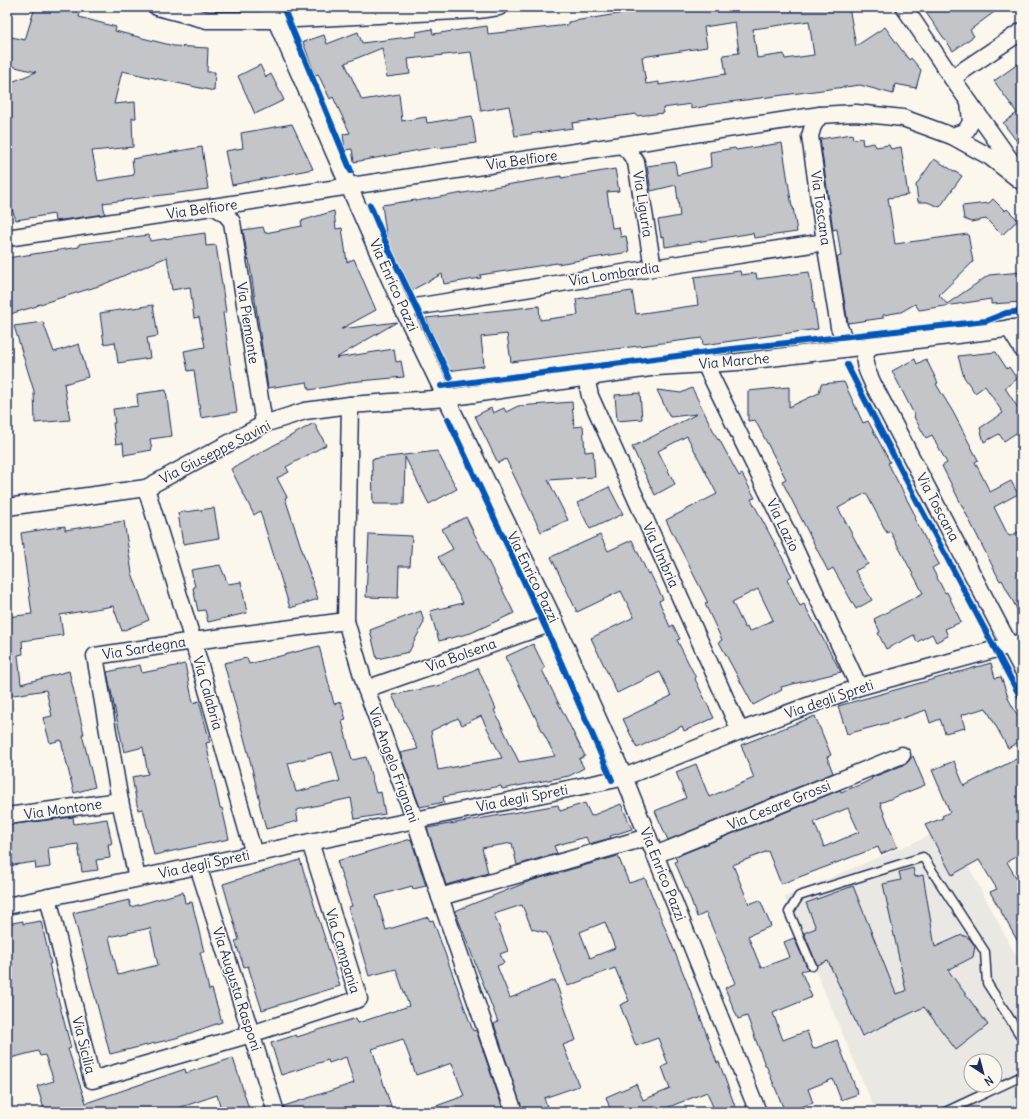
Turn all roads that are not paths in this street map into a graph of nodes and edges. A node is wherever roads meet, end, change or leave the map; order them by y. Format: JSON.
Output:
{"nodes":[{"id":1,"x":157,"y":7,"type":"edge"},
{"id":2,"x":499,"y":7,"type":"edge"},
{"id":3,"x":904,"y":7,"type":"edge"},
{"id":4,"x":478,"y":9,"type":"edge"},
{"id":5,"x":273,"y":14,"type":"edge"},
{"id":6,"x":1022,"y":31,"type":"edge"},
{"id":7,"x":952,"y":78,"type":"junction"},
{"id":8,"x":969,"y":102,"type":"junction"},
{"id":9,"x":820,"y":116,"type":"junction"},
{"id":10,"x":952,"y":136,"type":"junction"},
{"id":11,"x":622,"y":145,"type":"junction"},
{"id":12,"x":1022,"y":177,"type":"edge"},
{"id":13,"x":1022,"y":182,"type":"edge"},
{"id":14,"x":350,"y":185,"type":"junction"},
{"id":15,"x":248,"y":202,"type":"junction"},
{"id":16,"x":213,"y":208,"type":"junction"},
{"id":17,"x":232,"y":222,"type":"junction"},
{"id":18,"x":7,"y":238,"type":"edge"},
{"id":19,"x":825,"y":242,"type":"junction"},
{"id":20,"x":653,"y":268,"type":"junction"},
{"id":21,"x":403,"y":309,"type":"junction"},
{"id":22,"x":1015,"y":328,"type":"edge"},
{"id":23,"x":872,"y":345,"type":"junction"},
{"id":24,"x":851,"y":347,"type":"junction"},
{"id":25,"x":1022,"y":349,"type":"edge"},
{"id":26,"x":705,"y":364,"type":"junction"},
{"id":27,"x":586,"y":377,"type":"junction"},
{"id":28,"x":447,"y":398,"type":"junction"},
{"id":29,"x":350,"y":405,"type":"junction"},
{"id":30,"x":264,"y":424,"type":"junction"},
{"id":31,"x":146,"y":488,"type":"junction"},
{"id":32,"x":7,"y":507,"type":"edge"},
{"id":33,"x":346,"y":621,"type":"junction"},
{"id":34,"x":555,"y":622,"type":"junction"},
{"id":35,"x":193,"y":641,"type":"junction"},
{"id":36,"x":1016,"y":643,"type":"edge"},
{"id":37,"x":1022,"y":669,"type":"edge"},
{"id":38,"x":859,"y":687,"type":"junction"},
{"id":39,"x":366,"y":689,"type":"junction"},
{"id":40,"x":740,"y":731,"type":"junction"},
{"id":41,"x":902,"y":755,"type":"dead end"},
{"id":42,"x":624,"y":777,"type":"junction"},
{"id":43,"x":120,"y":801,"type":"junction"},
{"id":44,"x":7,"y":816,"type":"edge"},
{"id":45,"x":415,"y":820,"type":"junction"},
{"id":46,"x":648,"y":837,"type":"junction"},
{"id":47,"x":310,"y":842,"type":"junction"},
{"id":48,"x":254,"y":854,"type":"junction"},
{"id":49,"x":655,"y":855,"type":"junction"},
{"id":50,"x":198,"y":866,"type":"junction"},
{"id":51,"x":138,"y":878,"type":"junction"},
{"id":52,"x":48,"y":897,"type":"junction"},
{"id":53,"x":440,"y":897,"type":"junction"},
{"id":54,"x":7,"y":906,"type":"edge"},
{"id":55,"x":812,"y":966,"type":"dead end"},
{"id":56,"x":251,"y":1034,"type":"junction"},
{"id":57,"x":1022,"y":1038,"type":"edge"},
{"id":58,"x":1022,"y":1076,"type":"edge"},
{"id":59,"x":276,"y":1112,"type":"edge"},
{"id":60,"x":514,"y":1112,"type":"edge"},
{"id":61,"x":758,"y":1112,"type":"edge"},
{"id":62,"x":945,"y":1112,"type":"edge"}],
"edges":[{"from":1,"to":5,"type":"street"},
{"from":2,"to":4,"type":"street"},
{"from":3,"to":7,"type":"street"},
{"from":4,"to":5,"type":"street"},
{"from":5,"to":14,"type":"street","name":"Via Enrico Pazzi"},
{"from":6,"to":7,"type":"street"},
{"from":7,"to":8,"type":"street"},
{"from":8,"to":10,"type":"street"},
{"from":8,"to":12,"type":"street"},
{"from":9,"to":10,"type":"street","name":"Via Belfiore"},
{"from":9,"to":11,"type":"street","name":"Via Belfiore"},
{"from":9,"to":19,"type":"street","name":"Via Toscana"},
{"from":10,"to":13,"type":"street","name":"Via Belfiore"},
{"from":11,"to":14,"type":"street","name":"Via Belfiore"},
{"from":11,"to":20,"type":"street","name":"Via Liguria"},
{"from":14,"to":15,"type":"street","name":"Via Belfiore"},
{"from":14,"to":21,"type":"street","name":"Via Enrico Pazzi"},
{"from":15,"to":16,"type":"street","name":"Via Belfiore"},
{"from":15,"to":17,"type":"street"},
{"from":16,"to":17,"type":"street"},
{"from":16,"to":18,"type":"street","name":"Via Belfiore"},
{"from":17,"to":30,"type":"street","name":"Via Piemonte"},
{"from":19,"to":20,"type":"street","name":"Via Lombardia"},
{"from":19,"to":24,"type":"street","name":"Via Toscana"},
{"from":20,"to":21,"type":"street","name":"Via Lombardia"},
{"from":21,"to":28,"type":"street","name":"Via Enrico Pazzi"},
{"from":22,"to":23,"type":"street","name":"Via Marche"},
{"from":22,"to":25,"type":"street"},
{"from":23,"to":24,"type":"street","name":"Via Marche"},
{"from":23,"to":36,"type":"street","name":"Via Toscana"},
{"from":24,"to":26,"type":"street","name":"Via Marche"},
{"from":26,"to":27,"type":"street","name":"Via Marche"},
{"from":26,"to":38,"type":"street","name":"Via Lazio"},
{"from":27,"to":28,"type":"street","name":"Via Marche"},
{"from":27,"to":40,"type":"street","name":"Via Umbria"},
{"from":28,"to":29,"type":"street","name":"Via Giuseppe Savini"},
{"from":28,"to":34,"type":"street","name":"Via Enrico Pazzi"},
{"from":29,"to":30,"type":"street","name":"Via Giuseppe Savini"},
{"from":29,"to":33,"type":"street","name":"Via Angelo Frignani"},
{"from":30,"to":31,"type":"street","name":"Via Giuseppe Savini"},
{"from":31,"to":32,"type":"street","name":"Via Giuseppe Savini"},
{"from":31,"to":35,"type":"street","name":"Via Calabria"},
{"from":33,"to":35,"type":"street","name":"Via Sardegna"},
{"from":33,"to":39,"type":"street","name":"Via Angelo Frignani"},
{"from":34,"to":39,"type":"street","name":"Via Bolsena"},
{"from":34,"to":42,"type":"street","name":"Via Enrico Pazzi"},
{"from":35,"to":43,"type":"street","name":"Via Sardegna"},
{"from":35,"to":48,"type":"street","name":"Via Calabria"},
{"from":36,"to":37,"type":"street","name":"Via Toscana"},
{"from":36,"to":38,"type":"street","name":"Via degli Spreti"},
{"from":38,"to":40,"type":"street","name":"Via degli Spreti"},
{"from":39,"to":45,"type":"street","name":"Via Angelo Frignani"},
{"from":40,"to":42,"type":"street","name":"Via degli Spreti"},
{"from":41,"to":49,"type":"street","name":"Via Cesare Grossi"},
{"from":42,"to":45,"type":"street","name":"Via degli Spreti"},
{"from":42,"to":46,"type":"street","name":"Via Enrico Pazzi"},
{"from":43,"to":44,"type":"street","name":"Via Montone"},
{"from":43,"to":51,"type":"street","name":"Via Sardegna"},
{"from":45,"to":47,"type":"street","name":"Via degli Spreti"},
{"from":45,"to":53,"type":"street","name":"Via Angelo Frignani"},
{"from":46,"to":49,"type":"street","name":"Via Enrico Pazzi"},
{"from":46,"to":53,"type":"street"},
{"from":47,"to":48,"type":"street","name":"Via degli Spreti"},
{"from":47,"to":56,"type":"street","name":"Via Campania"},
{"from":48,"to":50,"type":"street","name":"Via degli Spreti"},
{"from":49,"to":61,"type":"street","name":"Via Enrico Pazzi"},
{"from":50,"to":51,"type":"street","name":"Via degli Spreti"},
{"from":50,"to":56,"type":"street","name":"Via Augusta Rasponi"},
{"from":51,"to":52,"type":"street","name":"Via degli Spreti"},
{"from":52,"to":54,"type":"street","name":"Via degli Spreti"},
{"from":52,"to":56,"type":"street","name":"Via Sicilia"},
{"from":53,"to":60,"type":"street","name":"Via Angelo Frignani"},
{"from":55,"to":57,"type":"lane"},
{"from":56,"to":59,"type":"street","name":"Via Augusta Rasponi"},
{"from":58,"to":62,"type":"lane"}]}
